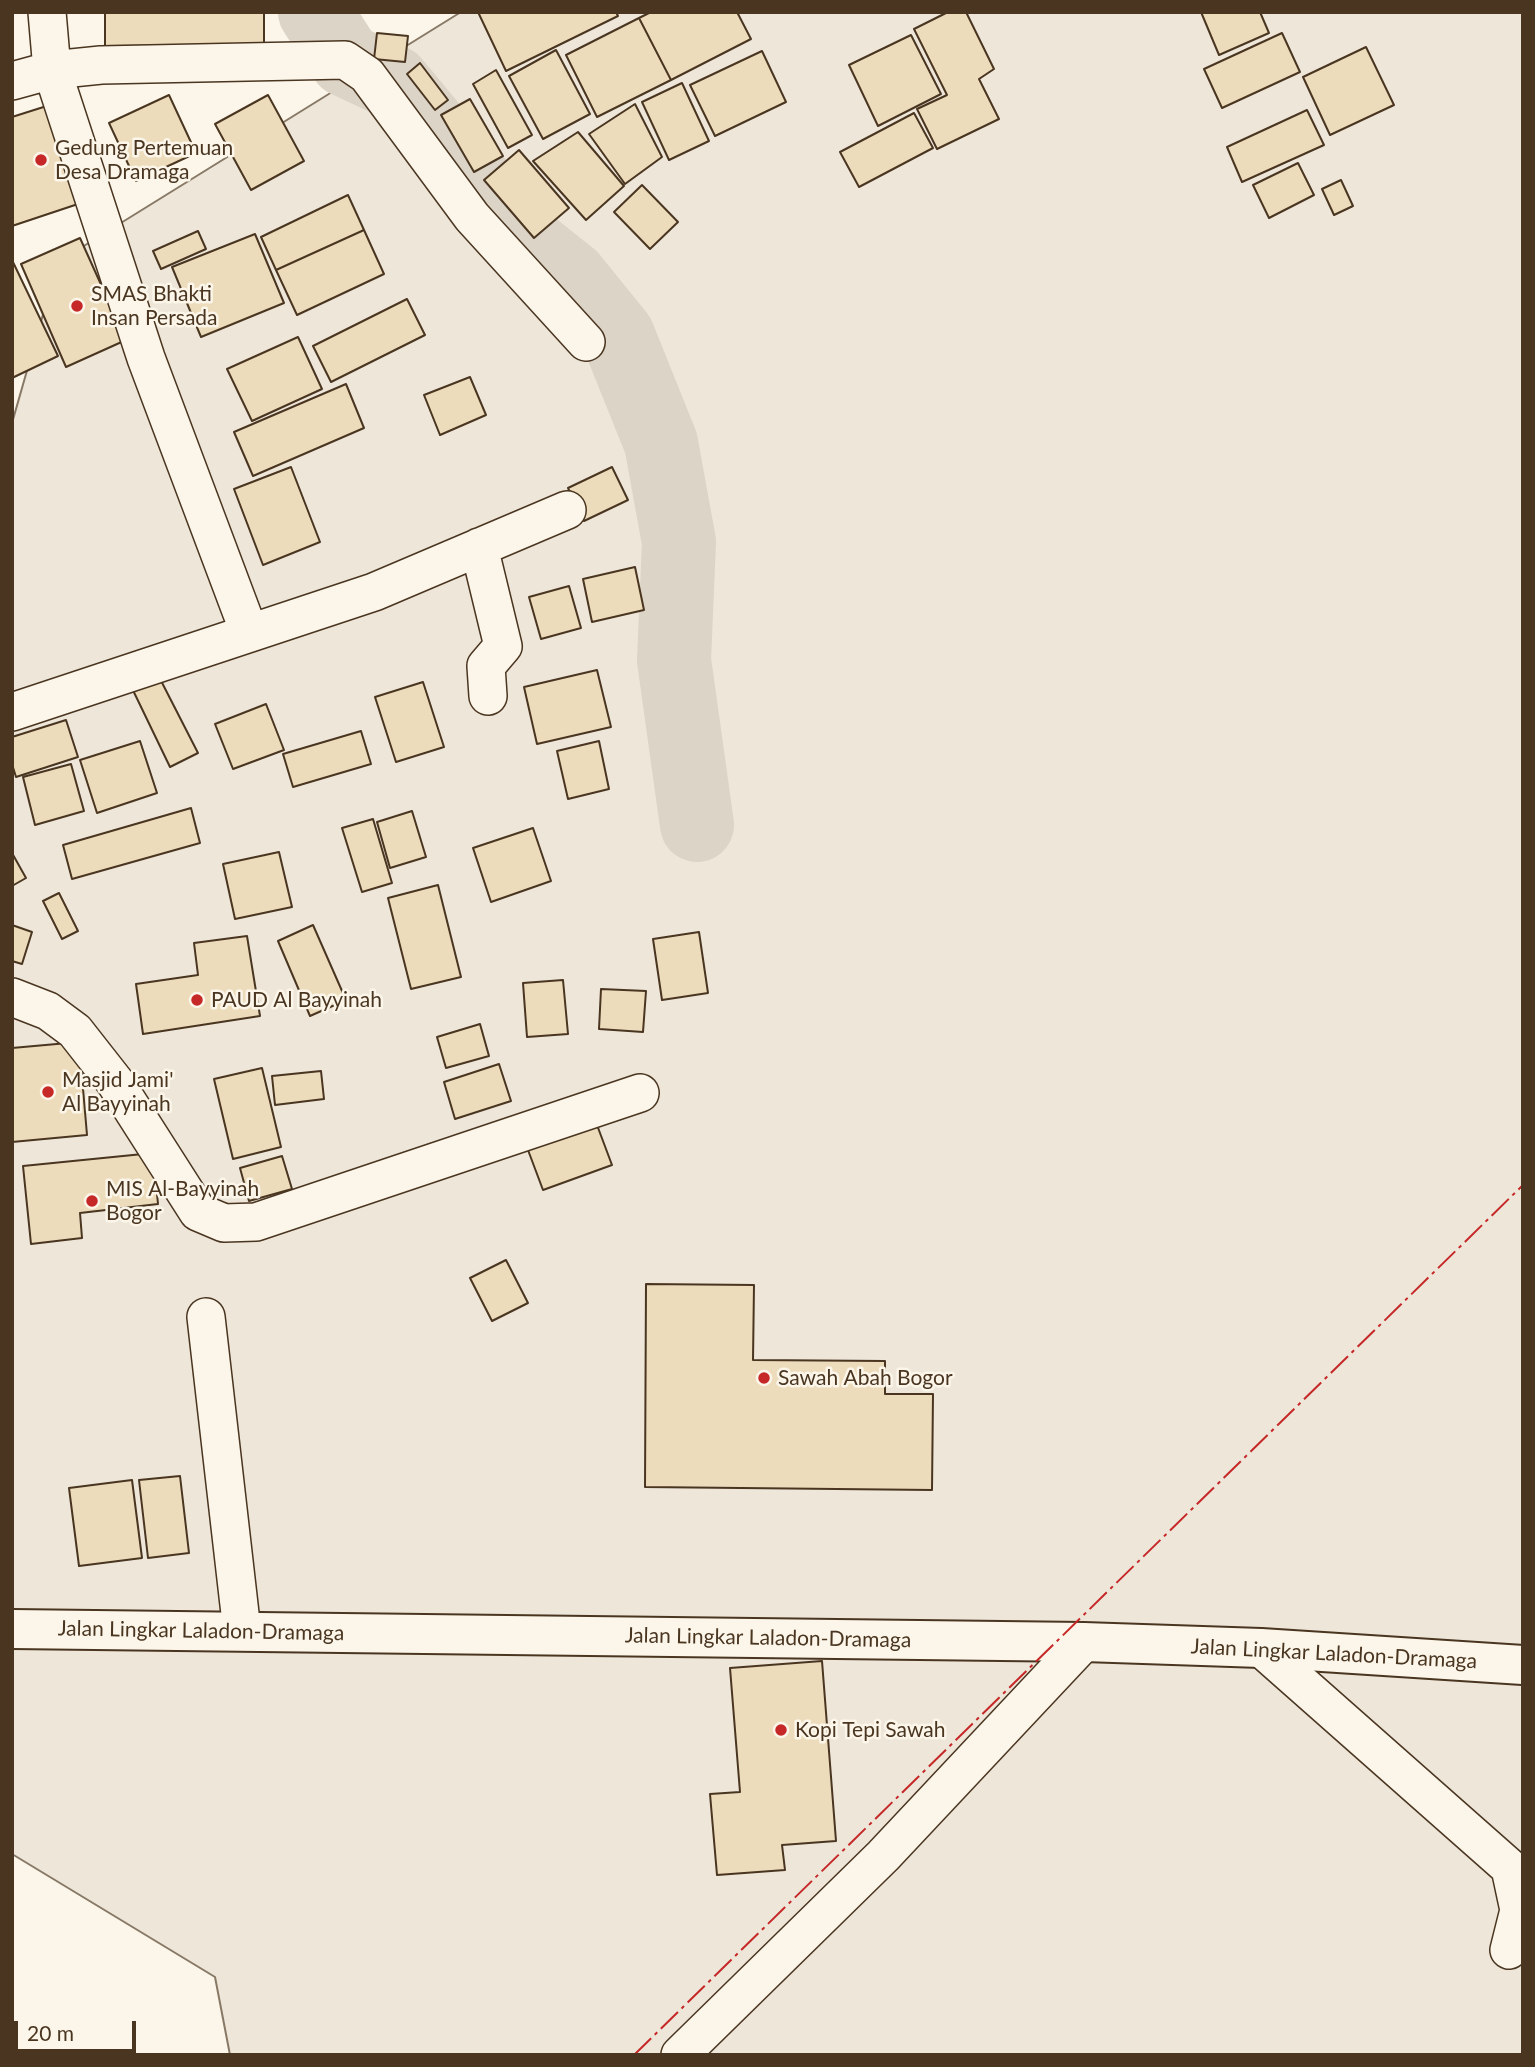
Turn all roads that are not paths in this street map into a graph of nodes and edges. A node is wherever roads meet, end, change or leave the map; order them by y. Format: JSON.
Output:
{"nodes":[{"id":1,"x":47,"y":12,"type":"edge"},
{"id":2,"x":52,"y":70,"type":"junction"},
{"id":3,"x":12,"y":81,"type":"edge"},
{"id":4,"x":586,"y":342,"type":"dead end"},
{"id":5,"x":567,"y":510,"type":"dead end"},
{"id":6,"x":479,"y":547,"type":"junction"},
{"id":7,"x":249,"y":632,"type":"junction"},
{"id":8,"x":488,"y":696,"type":"dead end"},
{"id":9,"x":12,"y":712,"type":"edge"},
{"id":10,"x":12,"y":997,"type":"edge"},
{"id":11,"x":640,"y":1093,"type":"dead end"},
{"id":12,"x":206,"y":1317,"type":"dead end"},
{"id":13,"x":12,"y":1629,"type":"edge"},
{"id":14,"x":242,"y":1631,"type":"junction"},
{"id":15,"x":1084,"y":1642,"type":"junction"},
{"id":16,"x":1261,"y":1647,"type":"junction"},
{"id":17,"x":1523,"y":1665,"type":"edge"},
{"id":18,"x":1509,"y":1950,"type":"dead end"},
{"id":19,"x":680,"y":2055,"type":"edge"}],
"edges":[{"from":1,"to":2,"type":"street"},
{"from":2,"to":3,"type":"street"},
{"from":2,"to":4,"type":"street"},
{"from":2,"to":7,"type":"street"},
{"from":5,"to":6,"type":"street"},
{"from":6,"to":7,"type":"street"},
{"from":6,"to":8,"type":"street"},
{"from":7,"to":9,"type":"street"},
{"from":10,"to":11,"type":"street"},
{"from":12,"to":14,"type":"street"},
{"from":13,"to":14,"type":"main road","name":"Jalan Lingkar Laladon-Dramaga"},
{"from":14,"to":15,"type":"main road","name":"Jalan Lingkar Laladon-Dramaga"},
{"from":15,"to":16,"type":"main road","name":"Jalan Lingkar Laladon-Dramaga"},
{"from":15,"to":19,"type":"street"},
{"from":16,"to":17,"type":"main road","name":"Jalan Lingkar Laladon-Dramaga"},
{"from":16,"to":18,"type":"street"}]}
